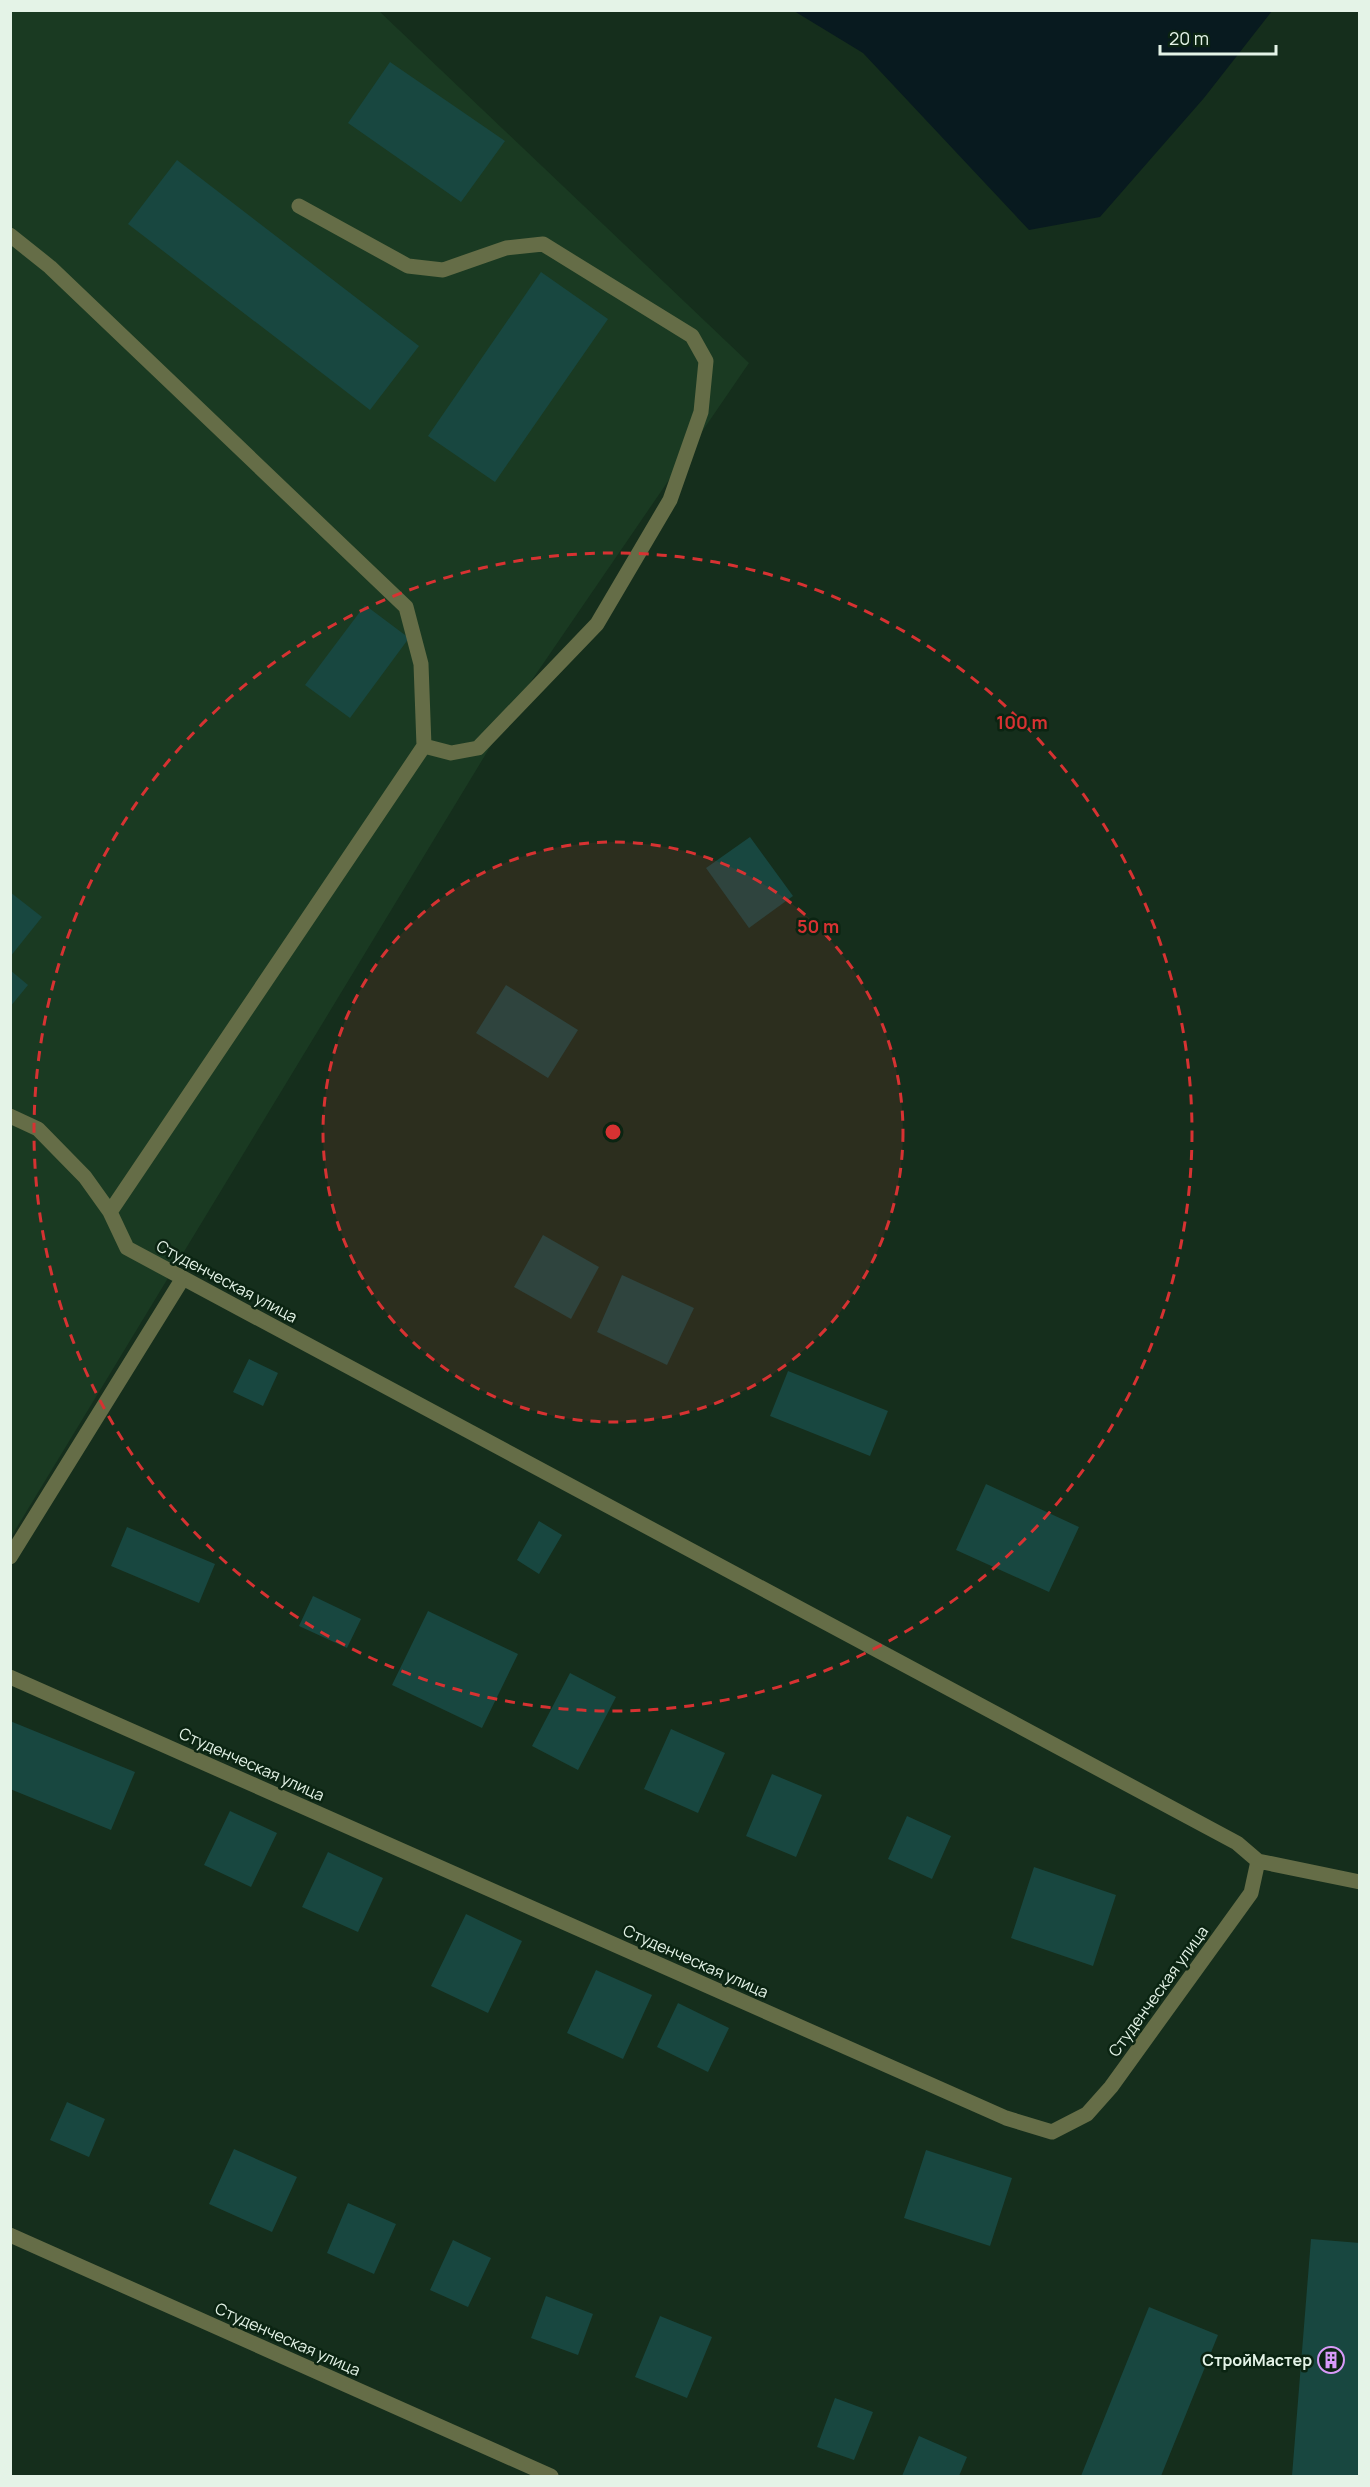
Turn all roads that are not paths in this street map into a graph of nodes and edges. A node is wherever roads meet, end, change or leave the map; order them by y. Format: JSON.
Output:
{"nodes":[{"id":1,"x":299,"y":206,"type":"dead end"},
{"id":2,"x":10,"y":236,"type":"edge"},
{"id":3,"x":424,"y":746,"type":"junction"},
{"id":4,"x":10,"y":1116,"type":"edge"},
{"id":5,"x":110,"y":1212,"type":"junction"},
{"id":6,"x":183,"y":1278,"type":"junction"},
{"id":7,"x":10,"y":1557,"type":"edge"},
{"id":8,"x":10,"y":1677,"type":"edge"},
{"id":9,"x":1258,"y":1861,"type":"junction"},
{"id":10,"x":1359,"y":1882,"type":"edge"},
{"id":11,"x":10,"y":2235,"type":"edge"},
{"id":12,"x":551,"y":2476,"type":"edge"}],
"edges":[{"from":1,"to":3,"type":"street"},
{"from":2,"to":3,"type":"street"},
{"from":3,"to":5,"type":"street"},
{"from":4,"to":5,"type":"street"},
{"from":5,"to":6,"type":"street","name":"Студенческая улица"},
{"from":6,"to":7,"type":"street"},
{"from":6,"to":9,"type":"street","name":"Студенческая улица"},
{"from":8,"to":9,"type":"street","name":"Студенческая улица"},
{"from":9,"to":10,"type":"street","name":"Студенческая улица"},
{"from":11,"to":12,"type":"street","name":"Студенческая улица"}]}
